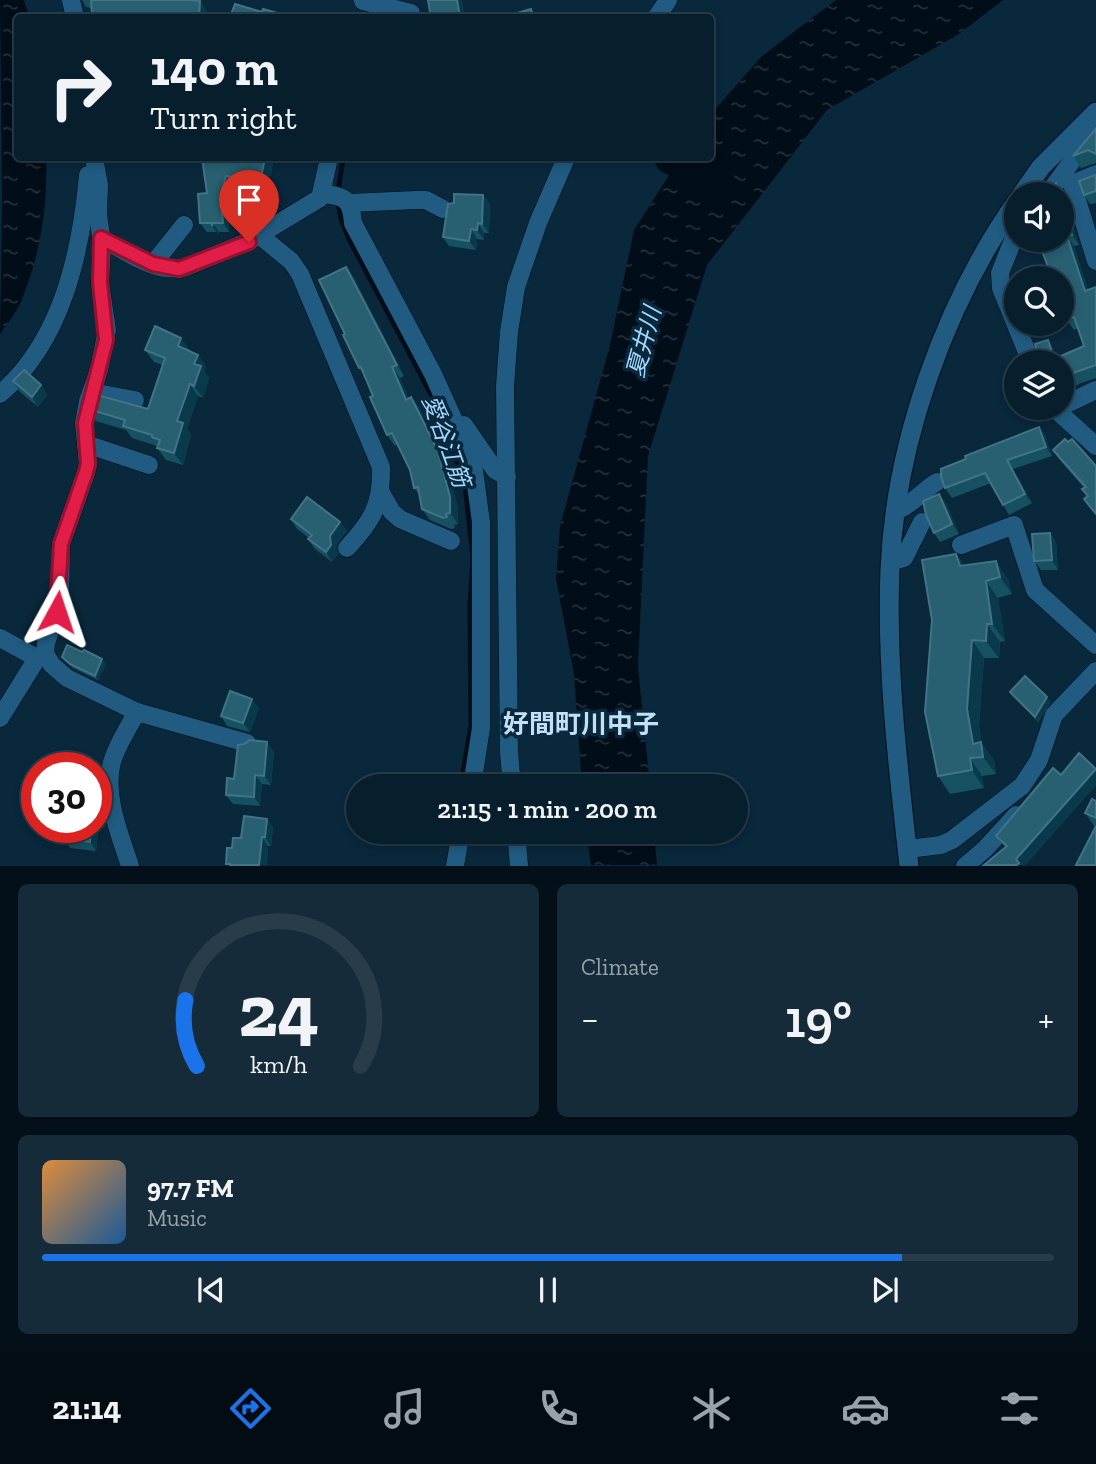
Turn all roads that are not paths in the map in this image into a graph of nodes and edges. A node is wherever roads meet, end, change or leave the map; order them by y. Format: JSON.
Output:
{"nodes":[{"id":1,"x":363,"y":0,"type":"edge"},
{"id":2,"x":411,"y":13,"type":"dead end"},
{"id":3,"x":1096,"y":112,"type":"edge"},
{"id":4,"x":1096,"y":133,"type":"edge"},
{"id":5,"x":91,"y":161,"type":"edge"},
{"id":6,"x":92,"y":161,"type":"edge"},
{"id":7,"x":328,"y":161,"type":"edge"},
{"id":8,"x":565,"y":161,"type":"edge"},
{"id":9,"x":1041,"y":167,"type":"junction"},
{"id":10,"x":1096,"y":174,"type":"edge"},
{"id":11,"x":1030,"y":182,"type":"edge"},
{"id":12,"x":1035,"y":182,"type":"edge"},
{"id":13,"x":1057,"y":182,"type":"edge"},
{"id":14,"x":323,"y":194,"type":"junction"},
{"id":15,"x":349,"y":203,"type":"junction"},
{"id":16,"x":443,"y":209,"type":"dead end"},
{"id":17,"x":1004,"y":222,"type":"edge"},
{"id":18,"x":184,"y":225,"type":"dead end"},
{"id":19,"x":259,"y":235,"type":"junction"},
{"id":20,"x":101,"y":238,"type":"junction"},
{"id":21,"x":1010,"y":252,"type":"edge"},
{"id":22,"x":1096,"y":261,"type":"edge"},
{"id":23,"x":153,"y":264,"type":"junction"},
{"id":24,"x":1026,"y":350,"type":"edge"},
{"id":25,"x":1096,"y":390,"type":"edge"},
{"id":26,"x":92,"y":392,"type":"junction"},
{"id":27,"x":0,"y":394,"type":"edge"},
{"id":28,"x":135,"y":400,"type":"dead end"},
{"id":29,"x":1074,"y":400,"type":"edge"},
{"id":30,"x":453,"y":417,"type":"junction"},
{"id":31,"x":1070,"y":420,"type":"edge"},
{"id":32,"x":86,"y":444,"type":"junction"},
{"id":33,"x":1096,"y":446,"type":"edge"},
{"id":34,"x":149,"y":465,"type":"dead end"},
{"id":35,"x":507,"y":477,"type":"junction"},
{"id":36,"x":937,"y":482,"type":"dead end"},
{"id":37,"x":380,"y":491,"type":"junction"},
{"id":38,"x":896,"y":511,"type":"junction"},
{"id":39,"x":922,"y":522,"type":"dead end"},
{"id":40,"x":451,"y":541,"type":"dead end"},
{"id":41,"x":961,"y":545,"type":"dead end"},
{"id":42,"x":347,"y":548,"type":"dead end"},
{"id":43,"x":891,"y":562,"type":"junction"},
{"id":44,"x":0,"y":638,"type":"edge"},
{"id":45,"x":1096,"y":645,"type":"edge"},
{"id":46,"x":41,"y":656,"type":"junction"},
{"id":47,"x":1096,"y":671,"type":"edge"},
{"id":48,"x":137,"y":712,"type":"junction"},
{"id":49,"x":0,"y":718,"type":"edge"},
{"id":50,"x":247,"y":743,"type":"edge"},
{"id":51,"x":1039,"y":760,"type":"junction"},
{"id":52,"x":474,"y":774,"type":"edge"},
{"id":53,"x":511,"y":774,"type":"edge"},
{"id":54,"x":459,"y":844,"type":"edge"},
{"id":55,"x":517,"y":844,"type":"edge"},
{"id":56,"x":908,"y":858,"type":"edge"},
{"id":57,"x":130,"y":866,"type":"edge"},
{"id":58,"x":455,"y":866,"type":"edge"},
{"id":59,"x":519,"y":866,"type":"edge"},
{"id":60,"x":965,"y":866,"type":"edge"}],
"edges":[{"from":1,"to":2,"type":"street"},
{"from":3,"to":9,"type":"street"},
{"from":4,"to":13,"type":"street"},
{"from":5,"to":27,"type":"street"},
{"from":6,"to":20,"type":"street"},
{"from":7,"to":14,"type":"street"},
{"from":8,"to":35,"type":"street"},
{"from":9,"to":11,"type":"street"},
{"from":9,"to":12,"type":"street"},
{"from":10,"to":22,"type":"street"},
{"from":14,"to":15,"type":"street"},
{"from":14,"to":19,"type":"street"},
{"from":15,"to":16,"type":"street"},
{"from":15,"to":30,"type":"street"},
{"from":17,"to":38,"type":"street"},
{"from":18,"to":23,"type":"street"},
{"from":19,"to":23,"type":"street"},
{"from":19,"to":37,"type":"street"},
{"from":20,"to":23,"type":"street"},
{"from":20,"to":26,"type":"street"},
{"from":21,"to":24,"type":"street"},
{"from":25,"to":29,"type":"street"},
{"from":26,"to":28,"type":"street"},
{"from":26,"to":32,"type":"street"},
{"from":30,"to":35,"type":"street"},
{"from":30,"to":52,"type":"street"},
{"from":31,"to":33,"type":"street"},
{"from":32,"to":34,"type":"street"},
{"from":32,"to":46,"type":"street"},
{"from":35,"to":53,"type":"street"},
{"from":36,"to":38,"type":"street"},
{"from":37,"to":40,"type":"street"},
{"from":37,"to":42,"type":"street"},
{"from":38,"to":43,"type":"street"},
{"from":39,"to":43,"type":"street"},
{"from":41,"to":45,"type":"street"},
{"from":43,"to":56,"type":"street"},
{"from":44,"to":46,"type":"street"},
{"from":46,"to":48,"type":"street"},
{"from":46,"to":49,"type":"street"},
{"from":47,"to":51,"type":"street"},
{"from":48,"to":50,"type":"street"},
{"from":48,"to":57,"type":"street"},
{"from":51,"to":56,"type":"street"},
{"from":51,"to":60,"type":"street"},
{"from":54,"to":58,"type":"street"},
{"from":55,"to":59,"type":"street"}]}
